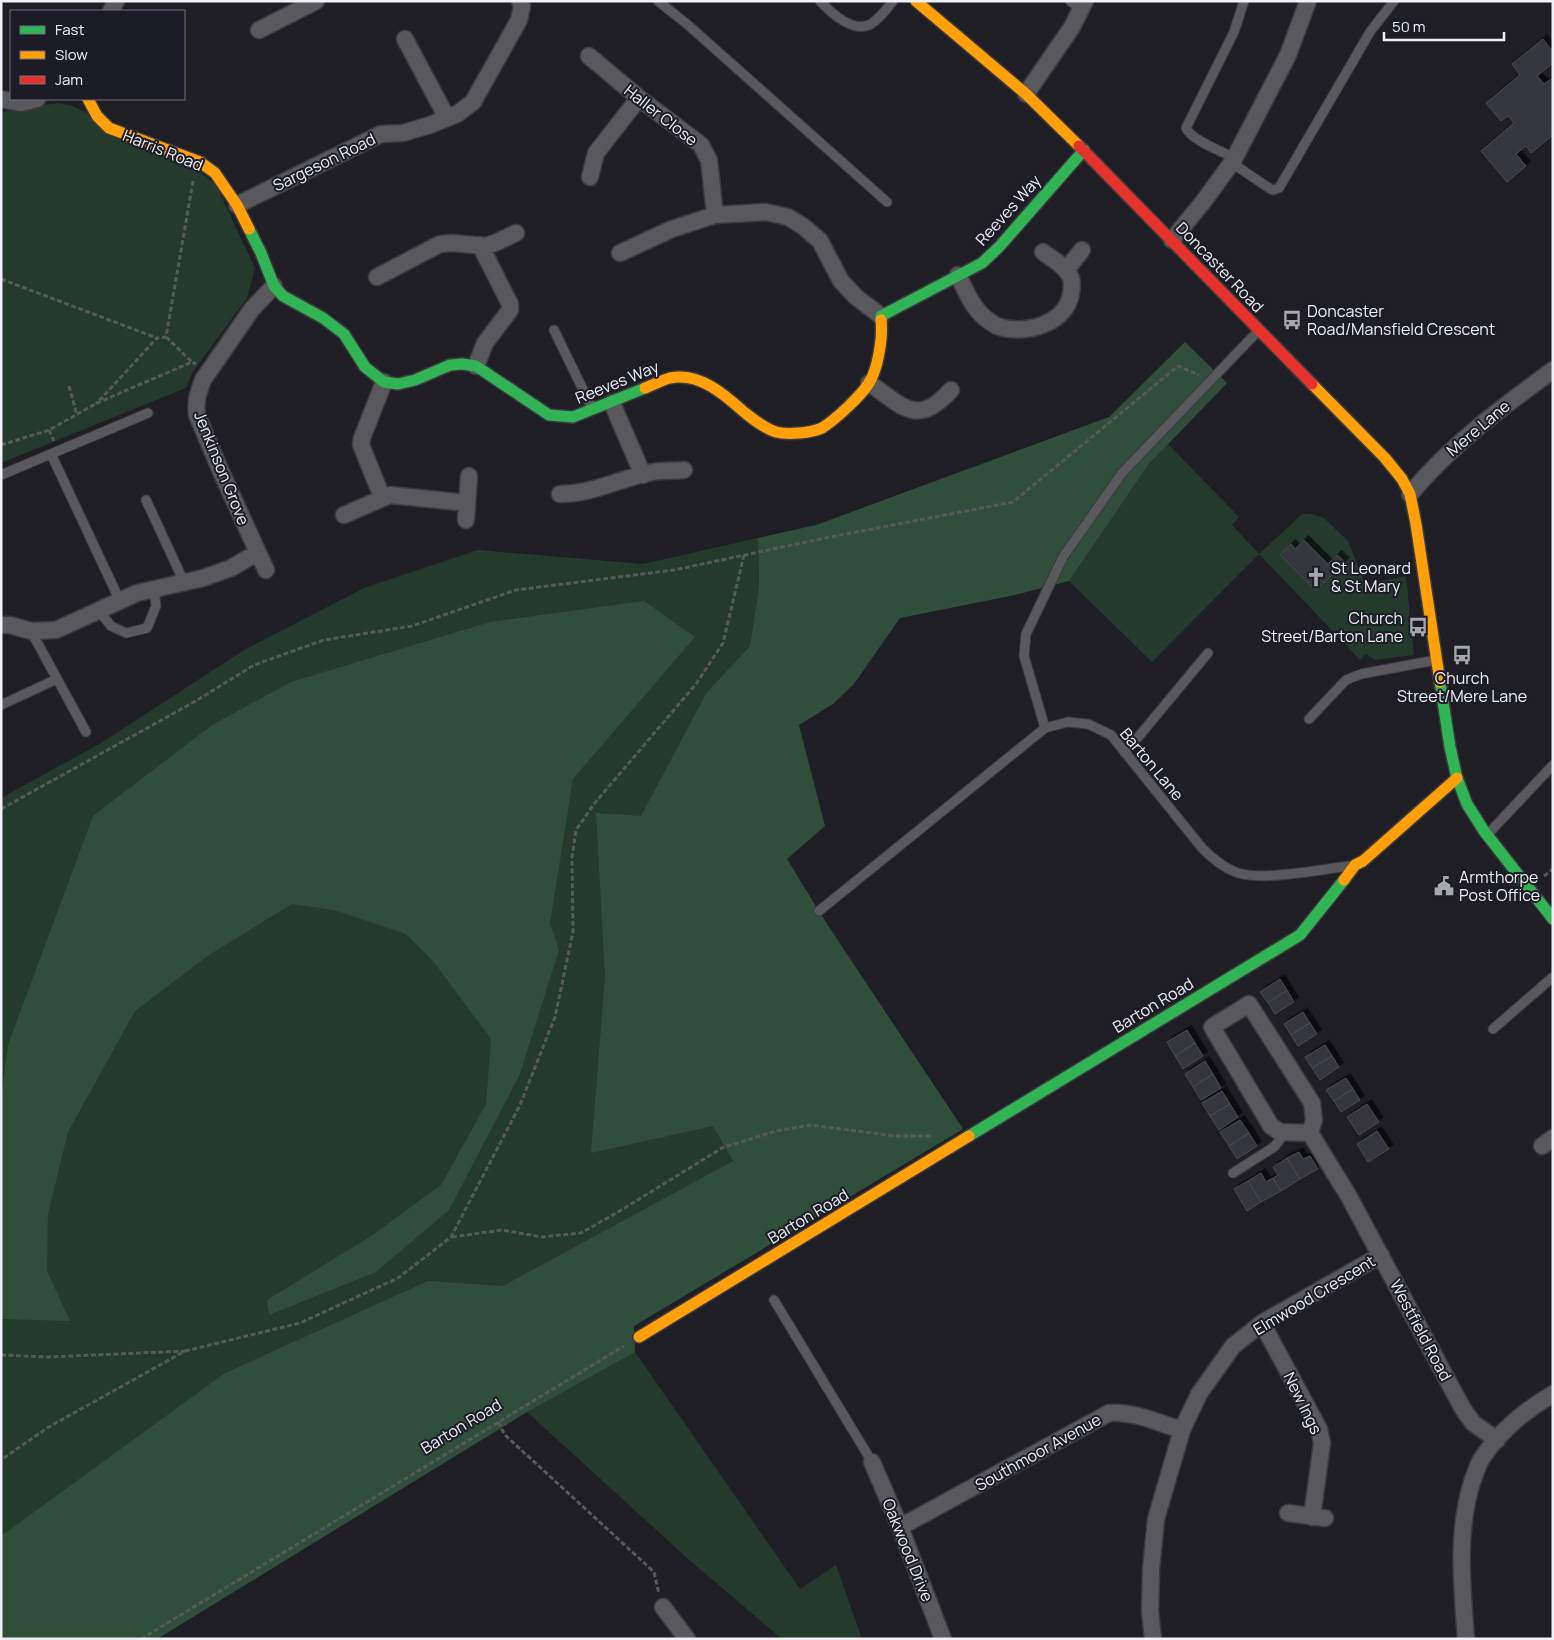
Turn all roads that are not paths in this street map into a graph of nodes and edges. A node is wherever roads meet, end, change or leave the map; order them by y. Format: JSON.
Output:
{"nodes":[{"id":1,"x":316,"y":1,"type":"edge"},
{"id":2,"x":520,"y":1,"type":"edge"},
{"id":3,"x":658,"y":1,"type":"edge"},
{"id":4,"x":820,"y":1,"type":"edge"},
{"id":5,"x":893,"y":1,"type":"edge"},
{"id":6,"x":916,"y":1,"type":"edge"},
{"id":7,"x":1244,"y":1,"type":"edge"},
{"id":8,"x":1308,"y":1,"type":"edge"},
{"id":9,"x":1394,"y":1,"type":"edge"},
{"id":10,"x":1079,"y":4,"type":"edge"},
{"id":11,"x":284,"y":8,"type":"edge"},
{"id":12,"x":259,"y":30,"type":"dead end"},
{"id":13,"x":405,"y":39,"type":"dead end"},
{"id":14,"x":589,"y":56,"type":"dead end"},
{"id":15,"x":1026,"y":94,"type":"junction"},
{"id":16,"x":639,"y":98,"type":"junction"},
{"id":17,"x":1,"y":99,"type":"edge"},
{"id":18,"x":34,"y":100,"type":"edge"},
{"id":19,"x":89,"y":100,"type":"edge"},
{"id":20,"x":447,"y":118,"type":"junction"},
{"id":21,"x":1084,"y":150,"type":"junction"},
{"id":22,"x":1233,"y":160,"type":"junction"},
{"id":23,"x":590,"y":177,"type":"dead end"},
{"id":24,"x":886,"y":202,"type":"dead end"},
{"id":25,"x":237,"y":205,"type":"junction"},
{"id":26,"x":715,"y":215,"type":"junction"},
{"id":27,"x":516,"y":233,"type":"dead end"},
{"id":28,"x":1172,"y":240,"type":"junction"},
{"id":29,"x":480,"y":246,"type":"junction"},
{"id":30,"x":1082,"y":250,"type":"dead end"},
{"id":31,"x":1043,"y":252,"type":"dead end"},
{"id":32,"x":620,"y":253,"type":"dead end"},
{"id":33,"x":1066,"y":270,"type":"junction"},
{"id":34,"x":958,"y":275,"type":"junction"},
{"id":35,"x":377,"y":277,"type":"dead end"},
{"id":36,"x":274,"y":286,"type":"junction"},
{"id":37,"x":881,"y":316,"type":"junction"},
{"id":38,"x":554,"y":330,"type":"dead end"},
{"id":39,"x":1259,"y":330,"type":"junction"},
{"id":40,"x":476,"y":366,"type":"junction"},
{"id":41,"x":1553,"y":370,"type":"edge"},
{"id":42,"x":384,"y":382,"type":"junction"},
{"id":43,"x":869,"y":384,"type":"junction"},
{"id":44,"x":951,"y":390,"type":"dead end"},
{"id":45,"x":612,"y":403,"type":"junction"},
{"id":46,"x":592,"y":410,"type":"junction"},
{"id":47,"x":148,"y":413,"type":"dead end"},
{"id":48,"x":52,"y":454,"type":"junction"},
{"id":49,"x":684,"y":470,"type":"dead end"},
{"id":50,"x":1,"y":475,"type":"edge"},
{"id":51,"x":643,"y":475,"type":"junction"},
{"id":52,"x":469,"y":476,"type":"dead end"},
{"id":53,"x":560,"y":494,"type":"dead end"},
{"id":54,"x":1410,"y":494,"type":"junction"},
{"id":55,"x":382,"y":497,"type":"junction"},
{"id":56,"x":146,"y":500,"type":"dead end"},
{"id":57,"x":467,"y":503,"type":"junction"},
{"id":58,"x":344,"y":515,"type":"dead end"},
{"id":59,"x":466,"y":520,"type":"dead end"},
{"id":60,"x":257,"y":553,"type":"junction"},
{"id":61,"x":266,"y":570,"type":"dead end"},
{"id":62,"x":184,"y":582,"type":"junction"},
{"id":63,"x":154,"y":589,"type":"junction"},
{"id":64,"x":120,"y":601,"type":"junction"},
{"id":65,"x":99,"y":611,"type":"junction"},
{"id":66,"x":1,"y":625,"type":"edge"},
{"id":67,"x":31,"y":631,"type":"junction"},
{"id":68,"x":1208,"y":653,"type":"dead end"},
{"id":69,"x":1437,"y":660,"type":"junction"},
{"id":70,"x":57,"y":679,"type":"junction"},
{"id":71,"x":1,"y":705,"type":"edge"},
{"id":72,"x":1309,"y":719,"type":"dead end"},
{"id":73,"x":1045,"y":728,"type":"junction"},
{"id":74,"x":86,"y":732,"type":"dead end"},
{"id":75,"x":1125,"y":753,"type":"junction"},
{"id":76,"x":1553,"y":765,"type":"edge"},
{"id":77,"x":1457,"y":778,"type":"junction"},
{"id":78,"x":1487,"y":835,"type":"junction"},
{"id":79,"x":1355,"y":865,"type":"junction"},
{"id":80,"x":819,"y":911,"type":"dead end"},
{"id":81,"x":1553,"y":919,"type":"edge"},
{"id":82,"x":1553,"y":978,"type":"edge"},
{"id":83,"x":1493,"y":1028,"type":"dead end"},
{"id":84,"x":1285,"y":1133,"type":"junction"},
{"id":85,"x":1310,"y":1134,"type":"junction"},
{"id":86,"x":1233,"y":1173,"type":"dead end"},
{"id":87,"x":1381,"y":1256,"type":"junction"},
{"id":88,"x":774,"y":1300,"type":"dead end"},
{"id":89,"x":1262,"y":1323,"type":"junction"},
{"id":90,"x":639,"y":1337,"type":"road end"},
{"id":91,"x":1553,"y":1394,"type":"edge"},
{"id":92,"x":1182,"y":1430,"type":"junction"},
{"id":93,"x":1496,"y":1440,"type":"junction"},
{"id":94,"x":872,"y":1462,"type":"joint"},
{"id":95,"x":1288,"y":1513,"type":"dead end"},
{"id":96,"x":900,"y":1527,"type":"junction"},
{"id":97,"x":663,"y":1607,"type":"road end"},
{"id":98,"x":687,"y":1639,"type":"edge"},
{"id":99,"x":943,"y":1639,"type":"edge"},
{"id":100,"x":1153,"y":1639,"type":"edge"},
{"id":101,"x":1466,"y":1639,"type":"edge"}],
"edges":[{"from":1,"to":11,"type":"street"},
{"from":2,"to":20,"type":"street","name":"Sargeson Road"},
{"from":3,"to":24,"type":"lane"},
{"from":4,"to":5,"type":"lane"},
{"from":6,"to":15,"type":"street","name":"Doncaster Road"},
{"from":7,"to":22,"type":"lane"},
{"from":8,"to":22,"type":"street"},
{"from":9,"to":22,"type":"lane"},
{"from":10,"to":15,"type":"street"},
{"from":11,"to":12,"type":"street"},
{"from":13,"to":20,"type":"street"},
{"from":14,"to":16,"type":"street","name":"Haller Close"},
{"from":15,"to":21,"type":"street","name":"Doncaster Road"},
{"from":16,"to":23,"type":"street"},
{"from":16,"to":26,"type":"street","name":"Haller Close"},
{"from":17,"to":18,"type":"street"},
{"from":19,"to":25,"type":"street","name":"Harris Road"},
{"from":20,"to":25,"type":"street","name":"Sargeson Road"},
{"from":21,"to":28,"type":"street","name":"Doncaster Road"},
{"from":21,"to":34,"type":"street","name":"Reeves Way"},
{"from":22,"to":28,"type":"street"},
{"from":25,"to":36,"type":"street","name":"Harris Road"},
{"from":26,"to":32,"type":"street"},
{"from":26,"to":37,"type":"street"},
{"from":27,"to":29,"type":"street"},
{"from":28,"to":39,"type":"street","name":"Doncaster Road"},
{"from":29,"to":35,"type":"street"},
{"from":29,"to":40,"type":"street"},
{"from":30,"to":33,"type":"street"},
{"from":31,"to":33,"type":"street"},
{"from":33,"to":34,"type":"street"},
{"from":34,"to":37,"type":"street","name":"Reeves Way"},
{"from":36,"to":42,"type":"street"},
{"from":36,"to":60,"type":"street","name":"Jenkinson Grove"},
{"from":37,"to":43,"type":"street","name":"Reeves Way"},
{"from":38,"to":46,"type":"lane"},
{"from":39,"to":54,"type":"street","name":"Doncaster Road"},
{"from":39,"to":73,"type":"lane"},
{"from":40,"to":42,"type":"street"},
{"from":40,"to":46,"type":"street","name":"Reeves Way"},
{"from":41,"to":54,"type":"street","name":"Mere Lane"},
{"from":42,"to":55,"type":"street"},
{"from":43,"to":44,"type":"street"},
{"from":43,"to":45,"type":"street","name":"Reeves Way"},
{"from":45,"to":46,"type":"street","name":"Reeves Way"},
{"from":45,"to":51,"type":"street"},
{"from":47,"to":48,"type":"lane"},
{"from":48,"to":50,"type":"lane"},
{"from":48,"to":64,"type":"lane"},
{"from":49,"to":51,"type":"street"},
{"from":51,"to":53,"type":"street"},
{"from":52,"to":57,"type":"street"},
{"from":54,"to":69,"type":"street","name":"Doncaster Road"},
{"from":55,"to":57,"type":"street"},
{"from":55,"to":58,"type":"street"},
{"from":56,"to":62,"type":"lane"},
{"from":57,"to":59,"type":"street"},
{"from":60,"to":61,"type":"street","name":"Jenkinson Grove"},
{"from":60,"to":62,"type":"street"},
{"from":62,"to":63,"type":"street"},
{"from":63,"to":64,"type":"street"},
{"from":63,"to":65,"type":"lane"},
{"from":64,"to":65,"type":"street"},
{"from":65,"to":67,"type":"street"},
{"from":66,"to":67,"type":"street"},
{"from":67,"to":70,"type":"lane"},
{"from":68,"to":75,"type":"lane"},
{"from":69,"to":72,"type":"lane"},
{"from":69,"to":77,"type":"street","name":"Doncaster Road"},
{"from":70,"to":71,"type":"lane"},
{"from":70,"to":74,"type":"lane"},
{"from":73,"to":75,"type":"lane","name":"Barton Lane"},
{"from":73,"to":80,"type":"lane","name":"Barton Lane"},
{"from":75,"to":79,"type":"lane","name":"Barton Lane"},
{"from":76,"to":78,"type":"lane"},
{"from":77,"to":78,"type":"street","name":"Doncaster Road"},
{"from":77,"to":79,"type":"street","name":"Barton Road"},
{"from":78,"to":81,"type":"street","name":"Doncaster Road"},
{"from":79,"to":90,"type":"street","name":"Barton Road"},
{"from":82,"to":83,"type":"lane"},
{"from":84,"to":85,"type":"street"},
{"from":84,"to":85,"type":"street"},
{"from":84,"to":86,"type":"lane"},
{"from":85,"to":87,"type":"street","name":"Westfield Road"},
{"from":87,"to":89,"type":"street","name":"Elmwood Crescent"},
{"from":87,"to":93,"type":"street","name":"Westfield Road"},
{"from":88,"to":94,"type":"lane"},
{"from":89,"to":92,"type":"street","name":"Elmwood Crescent"},
{"from":89,"to":95,"type":"street","name":"New Ings"},
{"from":91,"to":93,"type":"street"},
{"from":92,"to":96,"type":"street","name":"Southmoor Avenue"},
{"from":92,"to":100,"type":"street","name":"Elmwood Crescent"},
{"from":93,"to":101,"type":"street"},
{"from":94,"to":96,"type":"street","name":"Oakwood Drive"},
{"from":96,"to":99,"type":"street","name":"Oakwood Drive"},
{"from":97,"to":98,"type":"street"}]}
